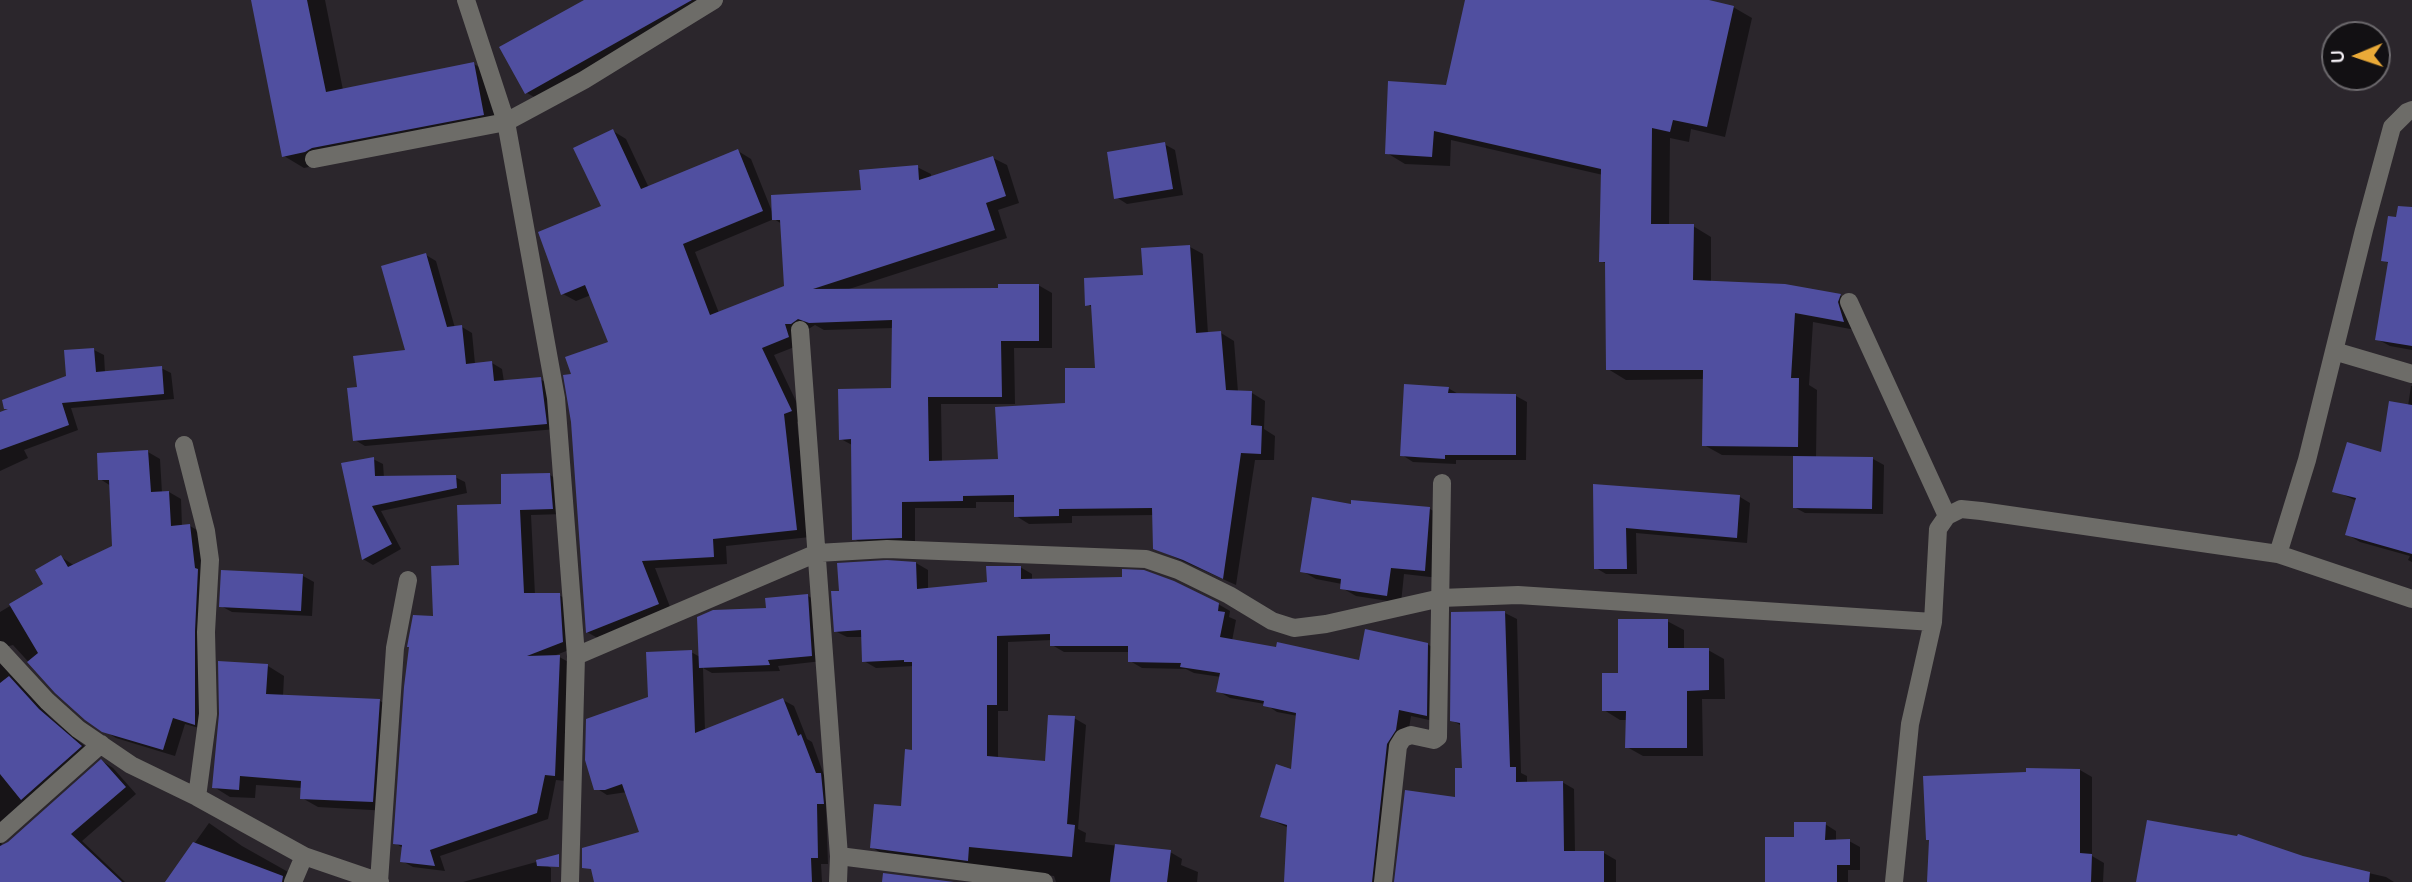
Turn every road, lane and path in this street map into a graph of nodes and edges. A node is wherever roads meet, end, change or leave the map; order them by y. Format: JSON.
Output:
{"nodes":[{"id":1,"x":466,"y":0,"type":"edge"},
{"id":2,"x":714,"y":0,"type":"edge"},
{"id":3,"x":690,"y":6,"type":"edge"},
{"id":4,"x":2412,"y":110,"type":"edge"},
{"id":5,"x":506,"y":122,"type":"junction"},
{"id":6,"x":314,"y":159,"type":"dead end"},
{"id":7,"x":1849,"y":302,"type":"dead end"},
{"id":8,"x":800,"y":330,"type":"dead end"},
{"id":9,"x":2334,"y":351,"type":"junction"},
{"id":10,"x":2412,"y":374,"type":"edge"},
{"id":11,"x":184,"y":444,"type":"dead end"},
{"id":12,"x":1442,"y":483,"type":"dead end"},
{"id":13,"x":1947,"y":516,"type":"junction"},
{"id":14,"x":817,"y":553,"type":"junction"},
{"id":15,"x":2278,"y":554,"type":"junction"},
{"id":16,"x":408,"y":580,"type":"dead end"},
{"id":17,"x":1441,"y":598,"type":"junction"},
{"id":18,"x":2412,"y":599,"type":"edge"},
{"id":19,"x":1933,"y":622,"type":"junction"},
{"id":20,"x":0,"y":650,"type":"edge"},
{"id":21,"x":576,"y":656,"type":"junction"},
{"id":22,"x":101,"y":744,"type":"junction"},
{"id":23,"x":197,"y":797,"type":"junction"},
{"id":24,"x":0,"y":834,"type":"edge"},
{"id":25,"x":304,"y":856,"type":"junction"},
{"id":26,"x":839,"y":856,"type":"junction"},
{"id":27,"x":293,"y":882,"type":"edge"},
{"id":28,"x":380,"y":882,"type":"edge"},
{"id":29,"x":570,"y":882,"type":"edge"},
{"id":30,"x":838,"y":882,"type":"edge"},
{"id":31,"x":1044,"y":882,"type":"edge"},
{"id":32,"x":1383,"y":882,"type":"edge"},
{"id":33,"x":1894,"y":882,"type":"edge"}],
"edges":[{"from":1,"to":5,"type":"street"},
{"from":2,"to":3,"type":"street"},
{"from":3,"to":5,"type":"street"},
{"from":4,"to":9,"type":"street"},
{"from":5,"to":6,"type":"street"},
{"from":5,"to":21,"type":"street"},
{"from":7,"to":13,"type":"street"},
{"from":8,"to":14,"type":"street"},
{"from":9,"to":10,"type":"street"},
{"from":9,"to":15,"type":"street"},
{"from":11,"to":23,"type":"street"},
{"from":12,"to":17,"type":"street"},
{"from":13,"to":15,"type":"street"},
{"from":13,"to":19,"type":"street"},
{"from":14,"to":17,"type":"street"},
{"from":14,"to":21,"type":"street"},
{"from":14,"to":26,"type":"street"},
{"from":15,"to":18,"type":"street"},
{"from":16,"to":28,"type":"street"},
{"from":17,"to":19,"type":"street"},
{"from":17,"to":32,"type":"street"},
{"from":19,"to":33,"type":"street"},
{"from":20,"to":22,"type":"street"},
{"from":21,"to":29,"type":"street"},
{"from":22,"to":23,"type":"street"},
{"from":22,"to":24,"type":"street"},
{"from":23,"to":25,"type":"street"},
{"from":25,"to":27,"type":"street"},
{"from":25,"to":28,"type":"street"},
{"from":26,"to":30,"type":"street"},
{"from":26,"to":31,"type":"street"}]}
